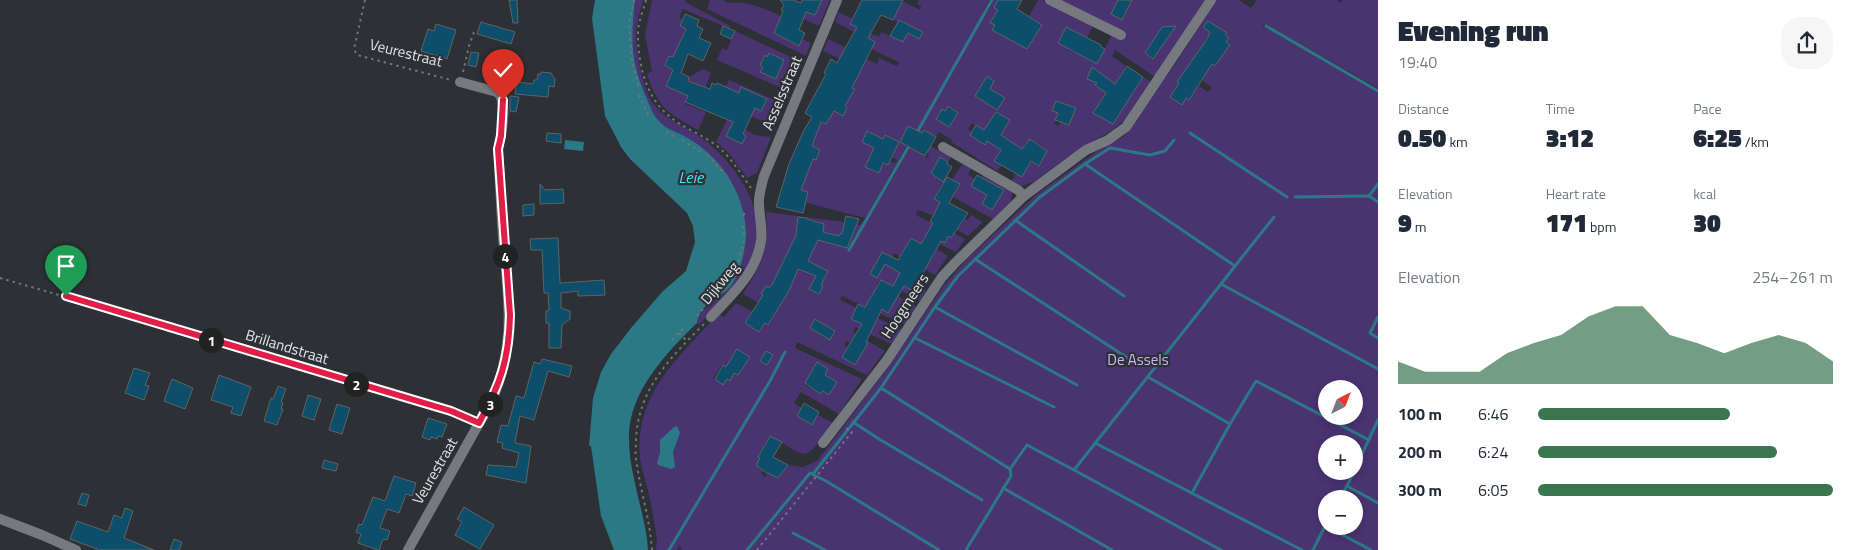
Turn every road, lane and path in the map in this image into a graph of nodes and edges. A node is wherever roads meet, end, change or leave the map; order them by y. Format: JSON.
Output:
{"nodes":[{"id":1,"x":365,"y":0,"type":"edge"},
{"id":2,"x":634,"y":0,"type":"edge"},
{"id":3,"x":646,"y":0,"type":"edge"},
{"id":4,"x":837,"y":0,"type":"edge"},
{"id":5,"x":1050,"y":0,"type":"edge"},
{"id":6,"x":1211,"y":0,"type":"edge"},
{"id":7,"x":474,"y":32,"type":"dead end"},
{"id":8,"x":1121,"y":35,"type":"dead end"},
{"id":9,"x":460,"y":82,"type":"junction"},
{"id":10,"x":638,"y":87,"type":"dead end"},
{"id":11,"x":638,"y":95,"type":"dead end"},
{"id":12,"x":648,"y":115,"type":"dead end"},
{"id":13,"x":666,"y":132,"type":"dead end"},
{"id":14,"x":676,"y":137,"type":"dead end"},
{"id":15,"x":682,"y":140,"type":"dead end"},
{"id":16,"x":943,"y":147,"type":"dead end"},
{"id":17,"x":701,"y":152,"type":"dead end"},
{"id":18,"x":707,"y":155,"type":"dead end"},
{"id":19,"x":725,"y":174,"type":"dead end"},
{"id":20,"x":1024,"y":196,"type":"junction"},
{"id":21,"x":759,"y":200,"type":"junction"},
{"id":22,"x":744,"y":213,"type":"dead end"},
{"id":23,"x":744,"y":220,"type":"dead end"},
{"id":24,"x":743,"y":226,"type":"dead end"},
{"id":25,"x":744,"y":237,"type":"dead end"},
{"id":26,"x":744,"y":242,"type":"dead end"},
{"id":27,"x":735,"y":274,"type":"dead end"},
{"id":28,"x":0,"y":278,"type":"edge"},
{"id":29,"x":707,"y":313,"type":"junction"},
{"id":30,"x":697,"y":316,"type":"dead end"},
{"id":31,"x":166,"y":326,"type":"joint"},
{"id":32,"x":684,"y":328,"type":"dead end"},
{"id":33,"x":679,"y":333,"type":"junction"},
{"id":34,"x":672,"y":340,"type":"dead end"},
{"id":35,"x":687,"y":341,"type":"junction"},
{"id":36,"x":479,"y":423,"type":"junction"},
{"id":37,"x":852,"y":432,"type":"dead end"},
{"id":38,"x":823,"y":443,"type":"dead end"},
{"id":39,"x":0,"y":519,"type":"edge"},
{"id":40,"x":76,"y":550,"type":"edge"},
{"id":41,"x":408,"y":550,"type":"edge"},
{"id":42,"x":652,"y":550,"type":"edge"},
{"id":43,"x":757,"y":550,"type":"edge"}],
"edges":[{"from":1,"to":9,"type":"path","name":"Veurestraat"},
{"from":2,"to":10,"type":"path"},
{"from":3,"to":21,"type":"path"},
{"from":4,"to":21,"type":"street","name":"Asselsstraat"},
{"from":5,"to":8,"type":"street"},
{"from":6,"to":20,"type":"street","name":"Hoogmeers"},
{"from":7,"to":9,"type":"path"},
{"from":9,"to":36,"type":"street","name":"Veurestraat"},
{"from":11,"to":12,"type":"path"},
{"from":13,"to":14,"type":"path"},
{"from":15,"to":17,"type":"path"},
{"from":16,"to":20,"type":"street"},
{"from":18,"to":19,"type":"path"},
{"from":20,"to":38,"type":"street","name":"Hoogmeers"},
{"from":21,"to":29,"type":"street","name":"Dijkweg"},
{"from":22,"to":23,"type":"path"},
{"from":24,"to":25,"type":"path"},
{"from":26,"to":27,"type":"path"},
{"from":28,"to":31,"type":"path"},
{"from":29,"to":30,"type":"path"},
{"from":29,"to":35,"type":"path","name":"Dijkweg"},
{"from":31,"to":36,"type":"street","name":"Brillandstraat"},
{"from":32,"to":33,"type":"path"},
{"from":33,"to":34,"type":"path"},
{"from":33,"to":35,"type":"path"},
{"from":35,"to":42,"type":"path","name":"Dijkweg"},
{"from":36,"to":41,"type":"street","name":"Veurestraat"},
{"from":37,"to":43,"type":"path"},
{"from":39,"to":40,"type":"street"}]}
